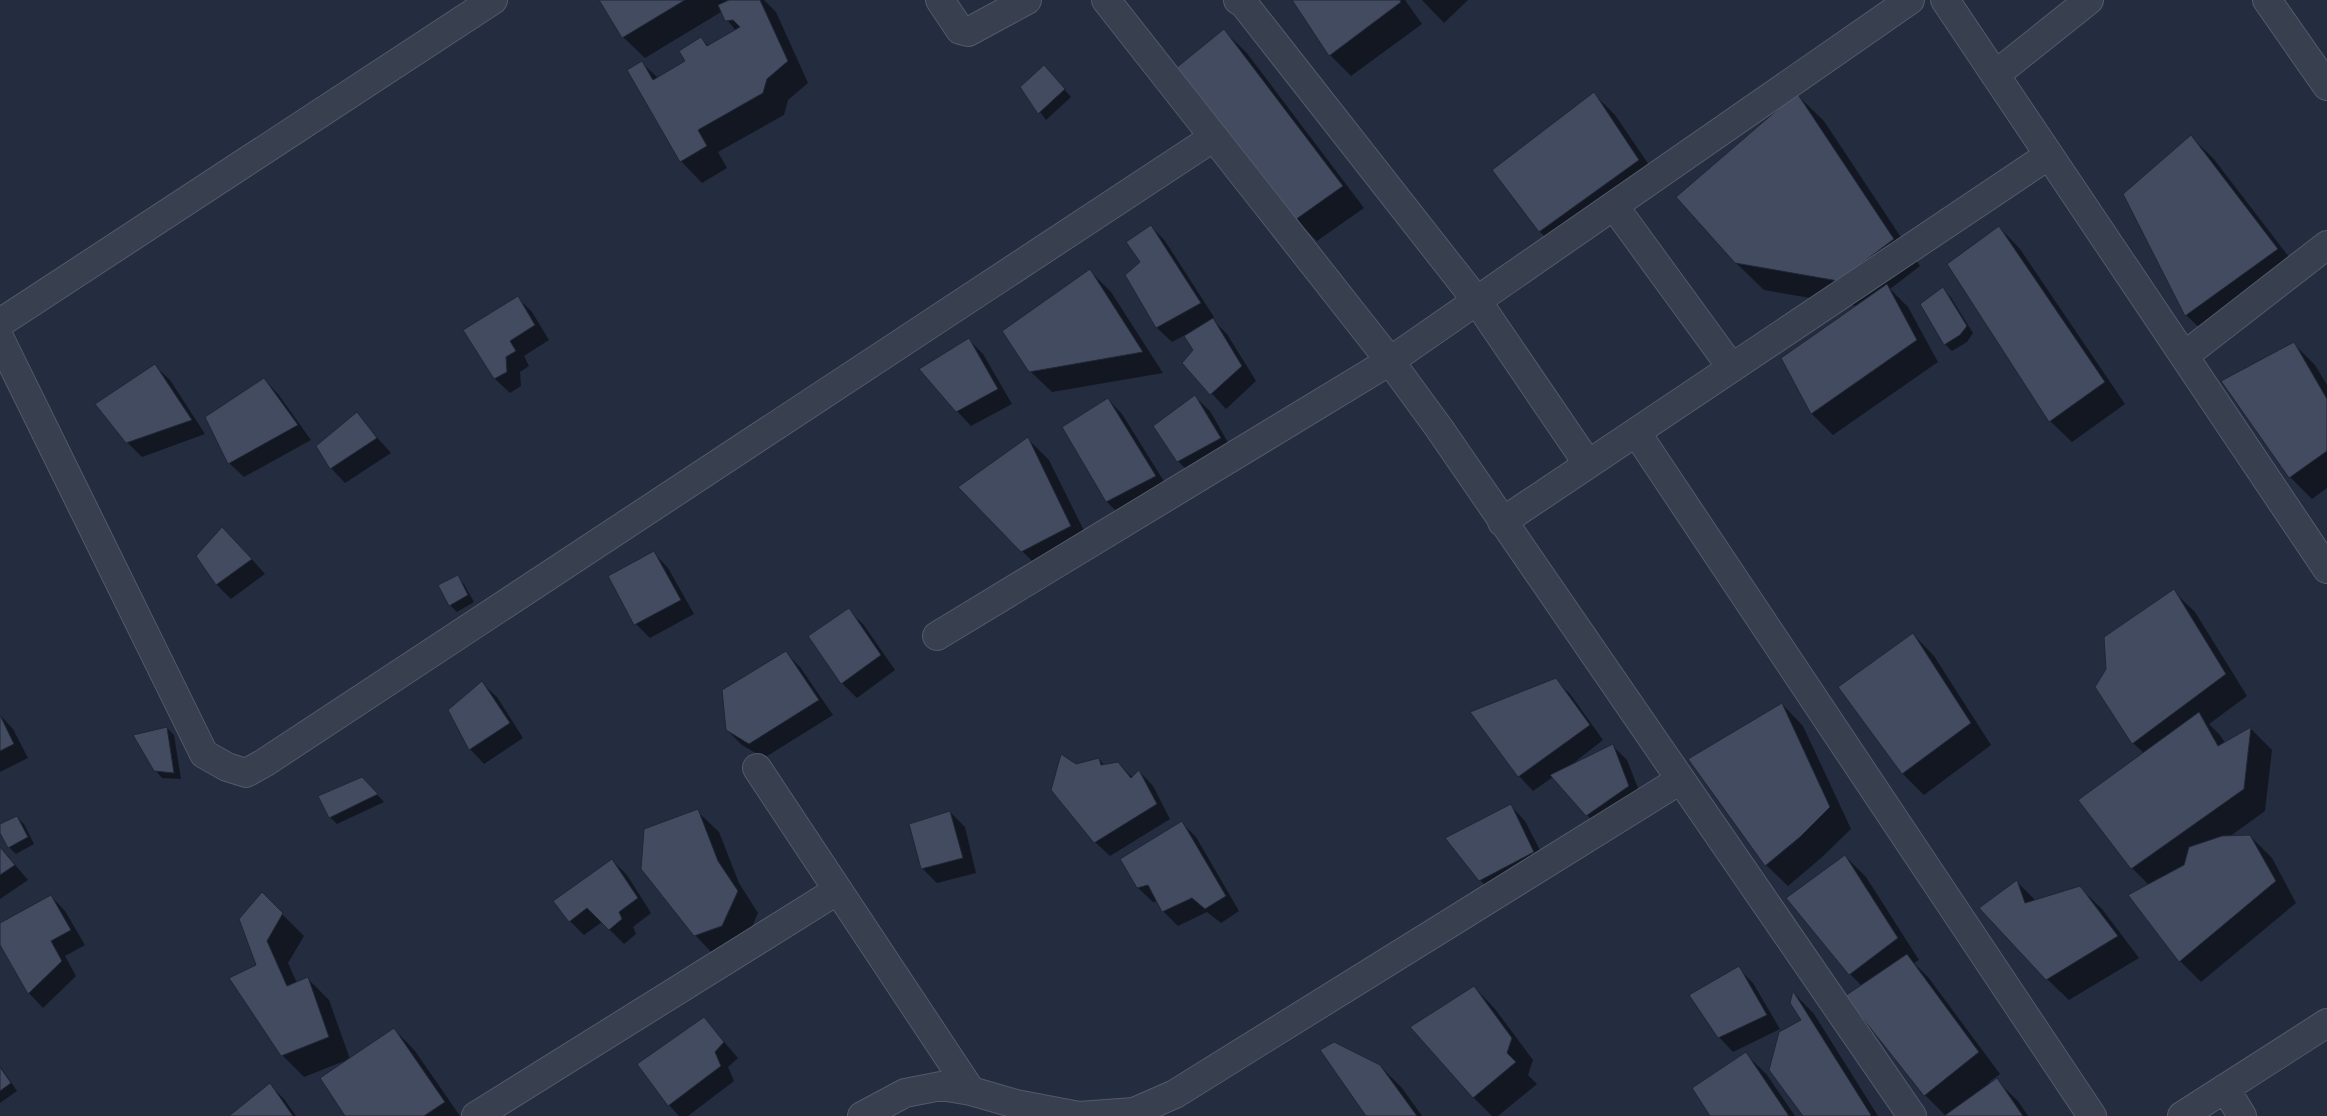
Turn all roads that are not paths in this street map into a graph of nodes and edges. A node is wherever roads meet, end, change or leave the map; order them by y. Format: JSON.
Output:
{"nodes":[{"id":1,"x":493,"y":0,"type":"edge"},
{"id":2,"x":940,"y":0,"type":"edge"},
{"id":3,"x":1027,"y":0,"type":"edge"},
{"id":4,"x":1106,"y":0,"type":"edge"},
{"id":5,"x":1238,"y":0,"type":"edge"},
{"id":6,"x":1910,"y":0,"type":"edge"},
{"id":7,"x":1945,"y":0,"type":"edge"},
{"id":8,"x":2089,"y":0,"type":"edge"},
{"id":9,"x":2267,"y":0,"type":"edge"},
{"id":10,"x":1995,"y":75,"type":"junction"},
{"id":11,"x":2327,"y":86,"type":"edge"},
{"id":12,"x":1214,"y":137,"type":"junction"},
{"id":13,"x":2049,"y":155,"type":"junction"},
{"id":14,"x":1614,"y":206,"type":"junction"},
{"id":15,"x":2327,"y":245,"type":"edge"},
{"id":16,"x":1477,"y":301,"type":"junction"},
{"id":17,"x":0,"y":323,"type":"edge"},
{"id":18,"x":0,"y":338,"type":"edge"},
{"id":19,"x":2184,"y":356,"type":"junction"},
{"id":20,"x":1390,"y":361,"type":"junction"},
{"id":21,"x":1732,"y":368,"type":"junction"},
{"id":22,"x":1636,"y":432,"type":"junction"},
{"id":23,"x":1588,"y":464,"type":"junction"},
{"id":24,"x":1502,"y":522,"type":"junction"},
{"id":25,"x":2327,"y":569,"type":"edge"},
{"id":26,"x":937,"y":636,"type":"dead end"},
{"id":27,"x":757,"y":768,"type":"dead end"},
{"id":28,"x":1680,"y":780,"type":"junction"},
{"id":29,"x":838,"y":890,"type":"junction"},
{"id":30,"x":2327,"y":1024,"type":"edge"},
{"id":31,"x":2225,"y":1088,"type":"junction"},
{"id":32,"x":971,"y":1090,"type":"junction"},
{"id":33,"x":1028,"y":1111,"type":"edge"},
{"id":34,"x":476,"y":1116,"type":"edge"},
{"id":35,"x":862,"y":1116,"type":"edge"},
{"id":36,"x":1912,"y":1116,"type":"edge"},
{"id":37,"x":2092,"y":1116,"type":"edge"},
{"id":38,"x":2182,"y":1116,"type":"edge"},
{"id":39,"x":2242,"y":1116,"type":"edge"}],
"edges":[{"from":1,"to":17,"type":"street"},
{"from":2,"to":3,"type":"street"},
{"from":4,"to":12,"type":"street"},
{"from":5,"to":16,"type":"street"},
{"from":6,"to":14,"type":"street"},
{"from":7,"to":10,"type":"street"},
{"from":8,"to":10,"type":"street"},
{"from":9,"to":11,"type":"street"},
{"from":10,"to":13,"type":"street"},
{"from":12,"to":18,"type":"street"},
{"from":12,"to":20,"type":"street"},
{"from":13,"to":19,"type":"street"},
{"from":13,"to":21,"type":"street"},
{"from":14,"to":16,"type":"street"},
{"from":14,"to":21,"type":"street"},
{"from":15,"to":19,"type":"street"},
{"from":16,"to":20,"type":"street"},
{"from":16,"to":23,"type":"street"},
{"from":19,"to":25,"type":"street"},
{"from":20,"to":24,"type":"street"},
{"from":20,"to":26,"type":"street"},
{"from":21,"to":22,"type":"street"},
{"from":22,"to":23,"type":"street"},
{"from":22,"to":37,"type":"street"},
{"from":23,"to":24,"type":"street"},
{"from":24,"to":28,"type":"street"},
{"from":27,"to":29,"type":"street"},
{"from":28,"to":33,"type":"street"},
{"from":28,"to":36,"type":"street"},
{"from":29,"to":32,"type":"street"},
{"from":29,"to":34,"type":"street"},
{"from":30,"to":31,"type":"street"},
{"from":31,"to":38,"type":"street"},
{"from":31,"to":39,"type":"street"},
{"from":32,"to":33,"type":"street"},
{"from":32,"to":35,"type":"street"}]}
